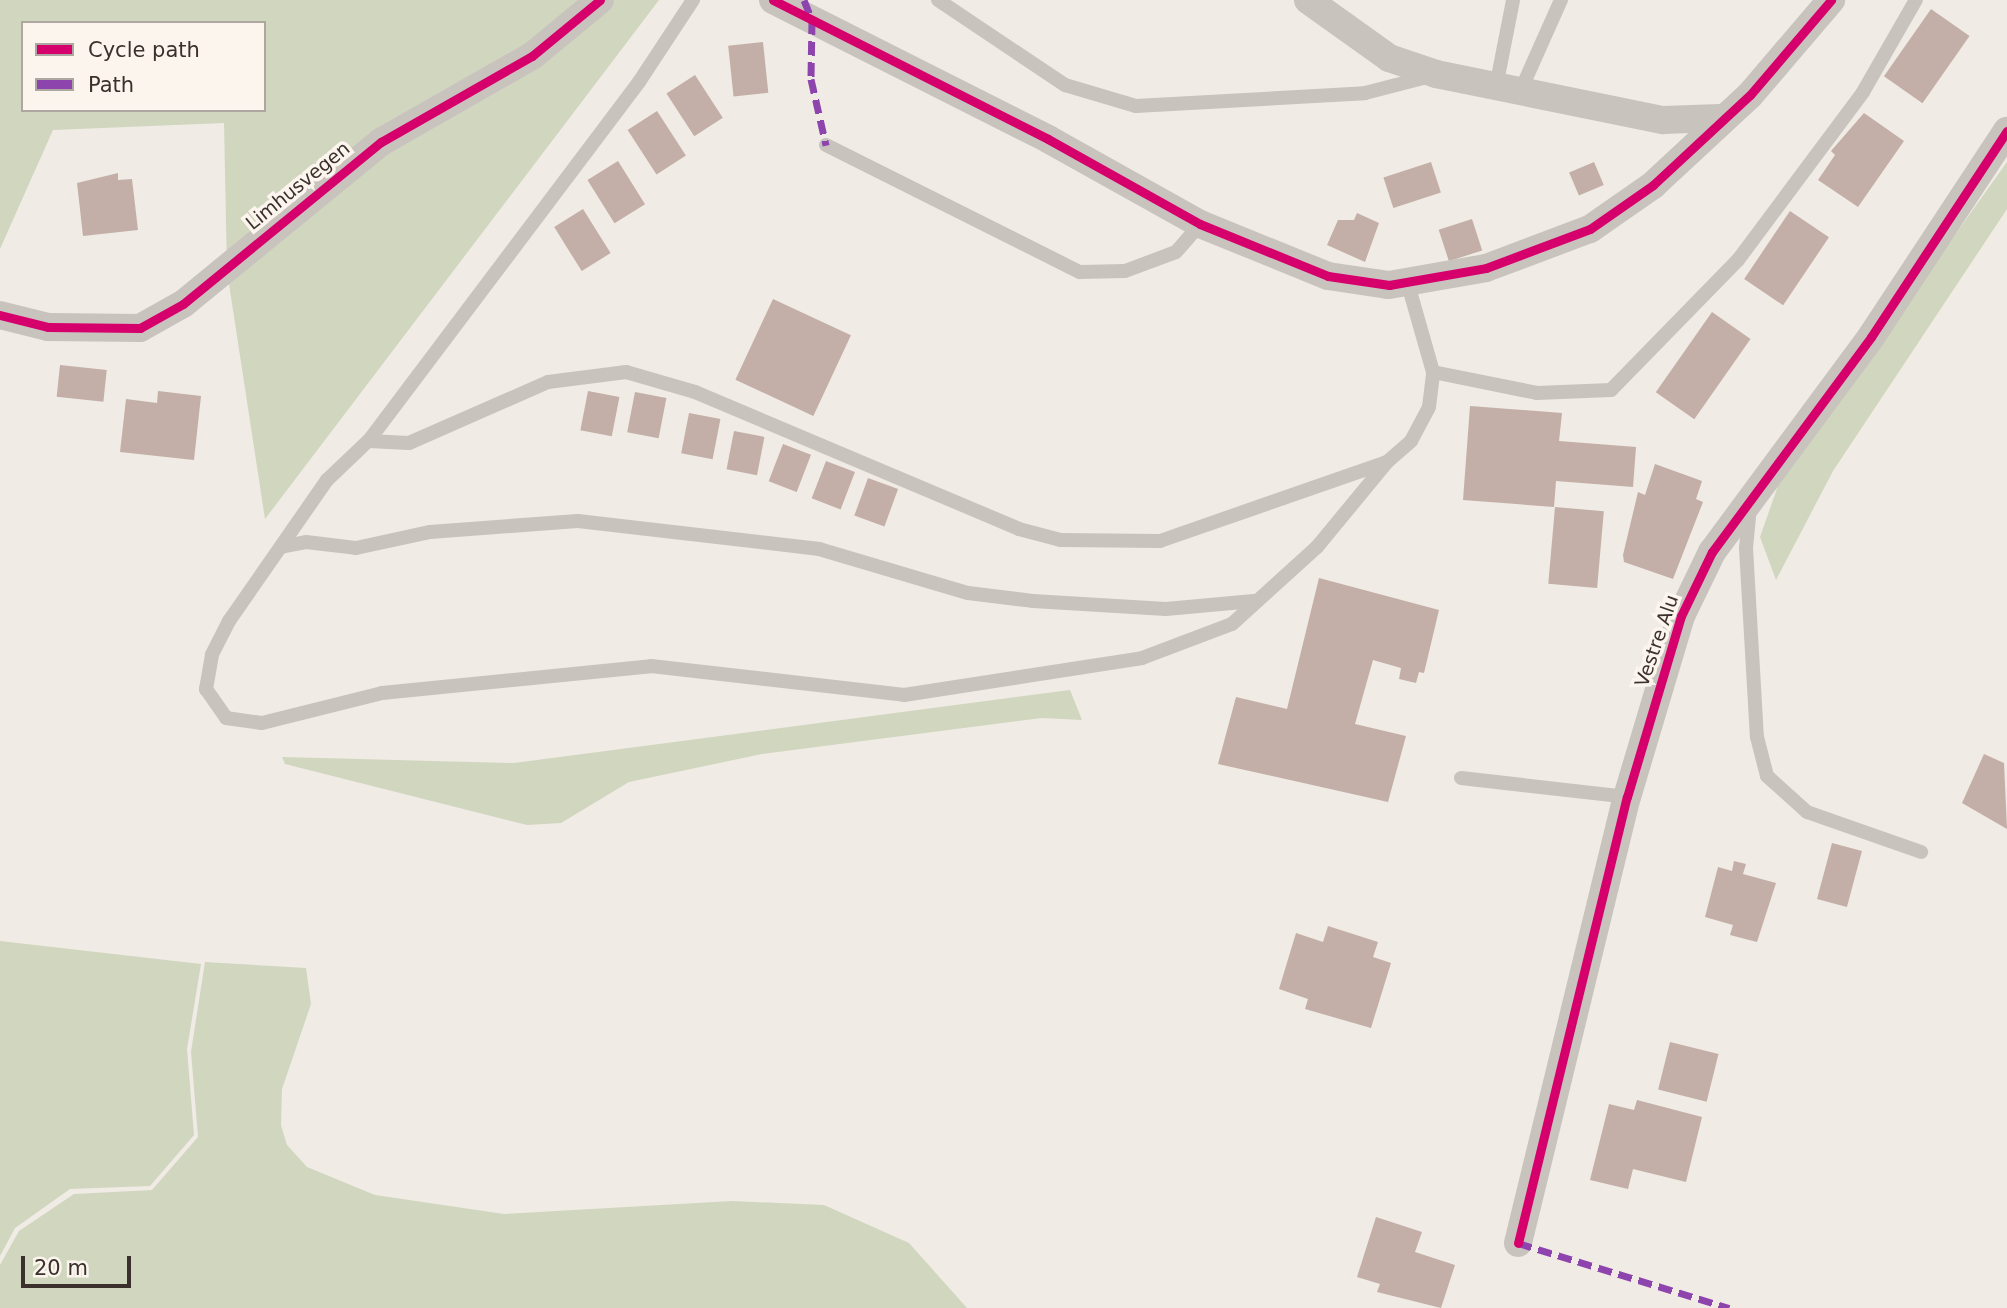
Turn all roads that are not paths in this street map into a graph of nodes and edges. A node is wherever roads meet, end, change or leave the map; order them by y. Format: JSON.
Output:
{"nodes":[{"id":1,"x":600,"y":0,"type":"edge"},
{"id":2,"x":693,"y":0,"type":"edge"},
{"id":3,"x":773,"y":0,"type":"edge"},
{"id":4,"x":938,"y":0,"type":"edge"},
{"id":5,"x":1308,"y":0,"type":"edge"},
{"id":6,"x":1513,"y":0,"type":"edge"},
{"id":7,"x":1561,"y":0,"type":"edge"},
{"id":8,"x":1831,"y":0,"type":"edge"},
{"id":9,"x":1916,"y":0,"type":"edge"},
{"id":10,"x":1436,"y":74,"type":"junction"},
{"id":11,"x":1508,"y":89,"type":"junction"},
{"id":12,"x":1720,"y":118,"type":"junction"},
{"id":13,"x":2007,"y":131,"type":"edge"},
{"id":14,"x":826,"y":145,"type":"dead end"},
{"id":15,"x":1200,"y":224,"type":"junction"},
{"id":16,"x":1408,"y":284,"type":"junction"},
{"id":17,"x":0,"y":315,"type":"edge"},
{"id":18,"x":1433,"y":372,"type":"junction"},
{"id":19,"x":368,"y":441,"type":"junction"},
{"id":20,"x":1387,"y":462,"type":"junction"},
{"id":21,"x":1749,"y":502,"type":"junction"},
{"id":22,"x":281,"y":547,"type":"junction"},
{"id":23,"x":1259,"y":600,"type":"junction"},
{"id":24,"x":1461,"y":778,"type":"dead end"},
{"id":25,"x":1627,"y":797,"type":"junction"},
{"id":26,"x":1921,"y":852,"type":"dead end"},
{"id":27,"x":1518,"y":1243,"type":"dead end"}],
"edges":[{"from":1,"to":17,"type":"street","name":"Limhusvegen"},
{"from":2,"to":19,"type":"lane"},
{"from":3,"to":15,"type":"street"},
{"from":4,"to":10,"type":"lane"},
{"from":5,"to":10,"type":"street"},
{"from":6,"to":11,"type":"lane"},
{"from":7,"to":11,"type":"lane"},
{"from":8,"to":12,"type":"street"},
{"from":9,"to":18,"type":"lane"},
{"from":10,"to":11,"type":"street"},
{"from":11,"to":12,"type":"street"},
{"from":12,"to":16,"type":"street"},
{"from":13,"to":21,"type":"street","name":"Vestre Alu"},
{"from":14,"to":15,"type":"lane"},
{"from":15,"to":16,"type":"street"},
{"from":16,"to":18,"type":"lane"},
{"from":18,"to":20,"type":"lane"},
{"from":19,"to":20,"type":"lane"},
{"from":19,"to":22,"type":"lane"},
{"from":20,"to":23,"type":"lane"},
{"from":21,"to":25,"type":"street","name":"Vestre Alu"},
{"from":21,"to":26,"type":"lane"},
{"from":22,"to":23,"type":"lane"},
{"from":22,"to":23,"type":"lane"},
{"from":24,"to":25,"type":"lane"},
{"from":25,"to":27,"type":"street","name":"Vestre Alu"}]}
